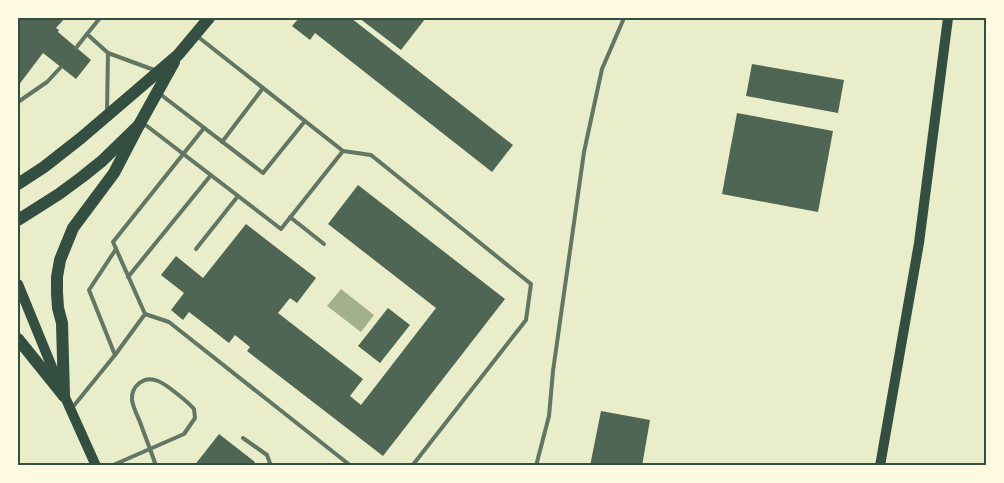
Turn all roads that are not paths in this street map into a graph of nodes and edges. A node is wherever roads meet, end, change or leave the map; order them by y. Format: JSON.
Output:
{"nodes":[{"id":1,"x":100,"y":18,"type":"edge"},
{"id":2,"x":209,"y":18,"type":"edge"},
{"id":3,"x":624,"y":18,"type":"edge"},
{"id":4,"x":948,"y":18,"type":"edge"},
{"id":5,"x":87,"y":34,"type":"junction"},
{"id":6,"x":195,"y":34,"type":"junction"},
{"id":7,"x":76,"y":48,"type":"dead end"},
{"id":8,"x":108,"y":53,"type":"junction"},
{"id":9,"x":178,"y":55,"type":"junction"},
{"id":10,"x":61,"y":67,"type":"dead end"},
{"id":11,"x":159,"y":72,"type":"junction"},
{"id":12,"x":264,"y":88,"type":"junction"},
{"id":13,"x":158,"y":92,"type":"junction"},
{"id":14,"x":18,"y":102,"type":"edge"},
{"id":15,"x":107,"y":115,"type":"junction"},
{"id":16,"x":305,"y":121,"type":"junction"},
{"id":17,"x":140,"y":124,"type":"junction"},
{"id":18,"x":204,"y":128,"type":"junction"},
{"id":19,"x":222,"y":142,"type":"junction"},
{"id":20,"x":344,"y":151,"type":"junction"},
{"id":21,"x":184,"y":154,"type":"junction"},
{"id":22,"x":211,"y":175,"type":"junction"},
{"id":23,"x":18,"y":184,"type":"edge"},
{"id":24,"x":238,"y":196,"type":"junction"},
{"id":25,"x":290,"y":217,"type":"junction"},
{"id":26,"x":18,"y":220,"type":"edge"},
{"id":27,"x":324,"y":244,"type":"dead end"},
{"id":28,"x":116,"y":249,"type":"junction"},
{"id":29,"x":196,"y":249,"type":"dead end"},
{"id":30,"x":128,"y":277,"type":"junction"},
{"id":31,"x":18,"y":284,"type":"edge"},
{"id":32,"x":145,"y":314,"type":"junction"},
{"id":33,"x":18,"y":339,"type":"edge"},
{"id":34,"x":115,"y":355,"type":"junction"},
{"id":35,"x":64,"y":396,"type":"junction"},
{"id":36,"x":71,"y":409,"type":"junction"},
{"id":37,"x":243,"y":438,"type":"dead end"},
{"id":38,"x":150,"y":449,"type":"junction"},
{"id":39,"x":96,"y":466,"type":"edge"},
{"id":40,"x":111,"y":466,"type":"edge"},
{"id":41,"x":156,"y":466,"type":"edge"},
{"id":42,"x":271,"y":466,"type":"edge"},
{"id":43,"x":351,"y":466,"type":"edge"},
{"id":44,"x":412,"y":466,"type":"edge"},
{"id":45,"x":536,"y":466,"type":"edge"},
{"id":46,"x":880,"y":466,"type":"edge"}],
"edges":[{"from":1,"to":5,"type":"lane"},
{"from":2,"to":6,"type":"main road"},
{"from":3,"to":45,"type":"lane"},
{"from":4,"to":46,"type":"main road"},
{"from":5,"to":7,"type":"lane"},
{"from":5,"to":8,"type":"lane"},
{"from":6,"to":9,"type":"main road"},
{"from":6,"to":12,"type":"lane"},
{"from":8,"to":11,"type":"lane"},
{"from":8,"to":15,"type":"lane"},
{"from":9,"to":11,"type":"main road"},
{"from":9,"to":13,"type":"main road"},
{"from":10,"to":14,"type":"lane"},
{"from":11,"to":15,"type":"main road"},
{"from":12,"to":16,"type":"lane"},
{"from":12,"to":19,"type":"lane"},
{"from":13,"to":17,"type":"main road"},
{"from":13,"to":18,"type":"lane"},
{"from":15,"to":23,"type":"main road"},
{"from":16,"to":19,"type":"lane"},
{"from":16,"to":20,"type":"lane"},
{"from":17,"to":21,"type":"lane"},
{"from":17,"to":26,"type":"main road"},
{"from":17,"to":35,"type":"main road"},
{"from":18,"to":19,"type":"lane"},
{"from":18,"to":21,"type":"lane"},
{"from":20,"to":25,"type":"lane"},
{"from":20,"to":44,"type":"lane"},
{"from":21,"to":22,"type":"lane"},
{"from":21,"to":28,"type":"lane"},
{"from":22,"to":24,"type":"lane"},
{"from":22,"to":30,"type":"lane"},
{"from":24,"to":25,"type":"lane"},
{"from":24,"to":29,"type":"lane"},
{"from":25,"to":27,"type":"lane"},
{"from":28,"to":30,"type":"lane"},
{"from":28,"to":34,"type":"lane"},
{"from":30,"to":32,"type":"lane"},
{"from":31,"to":35,"type":"main road"},
{"from":32,"to":34,"type":"lane"},
{"from":32,"to":43,"type":"lane"},
{"from":33,"to":35,"type":"main road"},
{"from":34,"to":36,"type":"lane"},
{"from":35,"to":36,"type":"main road"},
{"from":36,"to":39,"type":"main road"},
{"from":37,"to":42,"type":"lane"},
{"from":38,"to":38,"type":"lane"},
{"from":38,"to":40,"type":"lane"},
{"from":38,"to":41,"type":"lane"}]}
